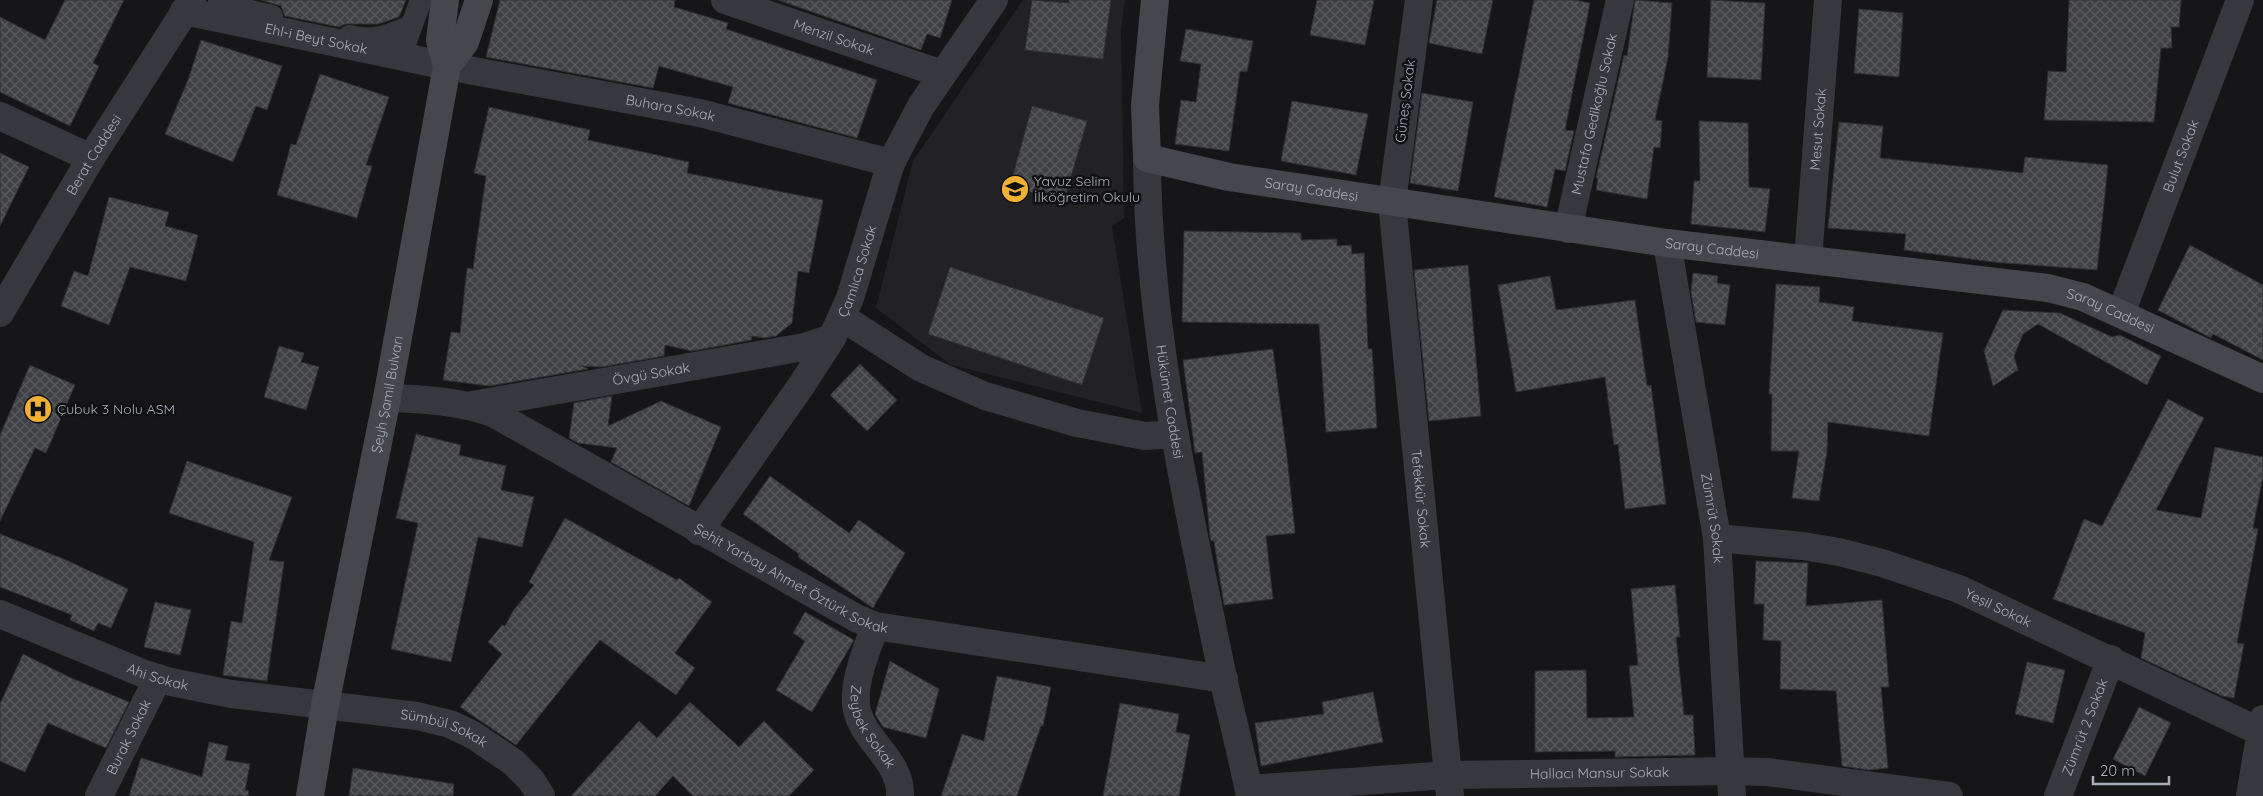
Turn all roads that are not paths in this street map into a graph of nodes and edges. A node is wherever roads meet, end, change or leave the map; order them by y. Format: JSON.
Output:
{"nodes":[{"id":1,"x":219,"y":0,"type":"edge"},
{"id":2,"x":420,"y":0,"type":"edge"},
{"id":3,"x":445,"y":0,"type":"edge"},
{"id":4,"x":479,"y":0,"type":"edge"},
{"id":5,"x":725,"y":0,"type":"edge"},
{"id":6,"x":994,"y":0,"type":"edge"},
{"id":7,"x":1155,"y":0,"type":"edge"},
{"id":8,"x":1419,"y":0,"type":"edge"},
{"id":9,"x":1620,"y":0,"type":"edge"},
{"id":10,"x":1828,"y":0,"type":"edge"},
{"id":11,"x":2240,"y":0,"type":"edge"},
{"id":12,"x":188,"y":6,"type":"edge"},
{"id":13,"x":411,"y":26,"type":"junction"},
{"id":14,"x":400,"y":56,"type":"junction"},
{"id":15,"x":447,"y":66,"type":"junction"},
{"id":16,"x":942,"y":74,"type":"junction"},
{"id":17,"x":0,"y":116,"type":"edge"},
{"id":18,"x":91,"y":158,"type":"junction"},
{"id":19,"x":1147,"y":158,"type":"junction"},
{"id":20,"x":891,"y":163,"type":"junction"},
{"id":21,"x":1392,"y":202,"type":"junction"},
{"id":22,"x":1568,"y":229,"type":"junction"},
{"id":23,"x":1667,"y":243,"type":"junction"},
{"id":24,"x":1808,"y":259,"type":"junction"},
{"id":25,"x":0,"y":313,"type":"edge"},
{"id":26,"x":2121,"y":313,"type":"junction"},
{"id":27,"x":837,"y":328,"type":"junction"},
{"id":28,"x":2263,"y":379,"type":"edge"},
{"id":29,"x":386,"y":398,"type":"junction"},
{"id":30,"x":470,"y":406,"type":"junction"},
{"id":31,"x":1175,"y":434,"type":"junction"},
{"id":32,"x":700,"y":531,"type":"junction"},
{"id":33,"x":1717,"y":538,"type":"junction"},
{"id":34,"x":0,"y":614,"type":"edge"},
{"id":35,"x":875,"y":626,"type":"junction"},
{"id":36,"x":2111,"y":659,"type":"junction"},
{"id":37,"x":158,"y":678,"type":"junction"},
{"id":38,"x":1224,"y":679,"type":"junction"},
{"id":39,"x":325,"y":705,"type":"junction"},
{"id":40,"x":2262,"y":728,"type":"edge"},
{"id":41,"x":1732,"y":783,"type":"edge"},
{"id":42,"x":1449,"y":786,"type":"edge"},
{"id":43,"x":1249,"y":792,"type":"edge"},
{"id":44,"x":1922,"y":794,"type":"edge"},
{"id":45,"x":99,"y":796,"type":"edge"},
{"id":46,"x":310,"y":796,"type":"edge"},
{"id":47,"x":541,"y":796,"type":"edge"},
{"id":48,"x":900,"y":796,"type":"edge"},
{"id":49,"x":1949,"y":796,"type":"edge"},
{"id":50,"x":2058,"y":796,"type":"edge"},
{"id":51,"x":2250,"y":796,"type":"edge"}],
"edges":[{"from":1,"to":13,"type":"street"},
{"from":2,"to":13,"type":"street"},
{"from":3,"to":15,"type":"main road"},
{"from":4,"to":15,"type":"main road","name":"Şeyh Şamil Bulvarı"},
{"from":5,"to":16,"type":"street","name":"Menzil Sokak"},
{"from":6,"to":16,"type":"street","name":"Çamlıca Sokak"},
{"from":7,"to":19,"type":"main road","name":"Hükümet Caddesi"},
{"from":8,"to":21,"type":"street","name":"Güneş Sokak"},
{"from":9,"to":22,"type":"street","name":"Mustafa Gedikoğlu Sokak"},
{"from":10,"to":24,"type":"street","name":"Mesut Sokak"},
{"from":11,"to":26,"type":"street","name":"Bulut Sokak"},
{"from":12,"to":14,"type":"street","name":"Ehl-i Beyt Sokak"},
{"from":12,"to":18,"type":"street","name":"Berat Caddesi"},
{"from":13,"to":14,"type":"street"},
{"from":14,"to":15,"type":"street","name":"Ehl-i Beyt Sokak"},
{"from":15,"to":20,"type":"street","name":"Buhara Sokak"},
{"from":15,"to":29,"type":"main road","name":"Şeyh Şamil Bulvarı"},
{"from":16,"to":20,"type":"street","name":"Çamlıca Sokak"},
{"from":17,"to":18,"type":"street"},
{"from":18,"to":25,"type":"street","name":"Berat Caddesi"},
{"from":19,"to":21,"type":"main road","name":"Saray Caddesi"},
{"from":19,"to":31,"type":"street","name":"Hükümet Caddesi"},
{"from":20,"to":27,"type":"street","name":"Çamlıca Sokak"},
{"from":21,"to":22,"type":"main road","name":"Saray Caddesi"},
{"from":21,"to":42,"type":"street","name":"Tefekkür Sokak"},
{"from":22,"to":23,"type":"main road","name":"Saray Caddesi"},
{"from":23,"to":24,"type":"main road","name":"Saray Caddesi"},
{"from":23,"to":33,"type":"street","name":"Zümrüt Sokak"},
{"from":24,"to":26,"type":"main road","name":"Saray Caddesi"},
{"from":26,"to":28,"type":"main road","name":"Saray Caddesi"},
{"from":27,"to":30,"type":"street","name":"Övgü Sokak"},
{"from":27,"to":31,"type":"street"},
{"from":27,"to":32,"type":"street","name":"Çamlıca Sokak"},
{"from":29,"to":30,"type":"street","name":"Şehit Yarbay Ahmet Öztürk Sokak"},
{"from":29,"to":39,"type":"main road","name":"Şeyh Şamil Bulvarı"},
{"from":30,"to":32,"type":"street","name":"Şehit Yarbay Ahmet Öztürk Sokak"},
{"from":31,"to":38,"type":"street","name":"Hükümet Caddesi"},
{"from":32,"to":35,"type":"street","name":"Şehit Yarbay Ahmet Öztürk Sokak"},
{"from":33,"to":36,"type":"street","name":"Yeşil Sokak"},
{"from":33,"to":41,"type":"street","name":"Zümrüt Sokak"},
{"from":34,"to":37,"type":"street","name":"Ahi Sokak"},
{"from":35,"to":38,"type":"street","name":"Şehit Yarbay Ahmet Öztürk Sokak"},
{"from":35,"to":48,"type":"street","name":"Zeybek Sokak"},
{"from":36,"to":40,"type":"street","name":"Yeşil Sokak"},
{"from":36,"to":50,"type":"street","name":"Zümrüt 2 Sokak"},
{"from":37,"to":39,"type":"street","name":"Ahi Sokak"},
{"from":37,"to":45,"type":"street","name":"Burak Sokak"},
{"from":38,"to":43,"type":"street","name":"Hükümet Caddesi"},
{"from":39,"to":46,"type":"main road","name":"Şeyh Şamil Bulvarı"},
{"from":39,"to":47,"type":"street","name":"Sümbül Sokak"},
{"from":40,"to":51,"type":"street"},
{"from":41,"to":42,"type":"street","name":"Hallacı Mansur Sokak"},
{"from":41,"to":44,"type":"street","name":"Hallacı Mansur Sokak"},
{"from":42,"to":43,"type":"street","name":"Hallacı Mansur Sokak"},
{"from":44,"to":49,"type":"street","name":"Hallacı Mansur Sokak"}]}
